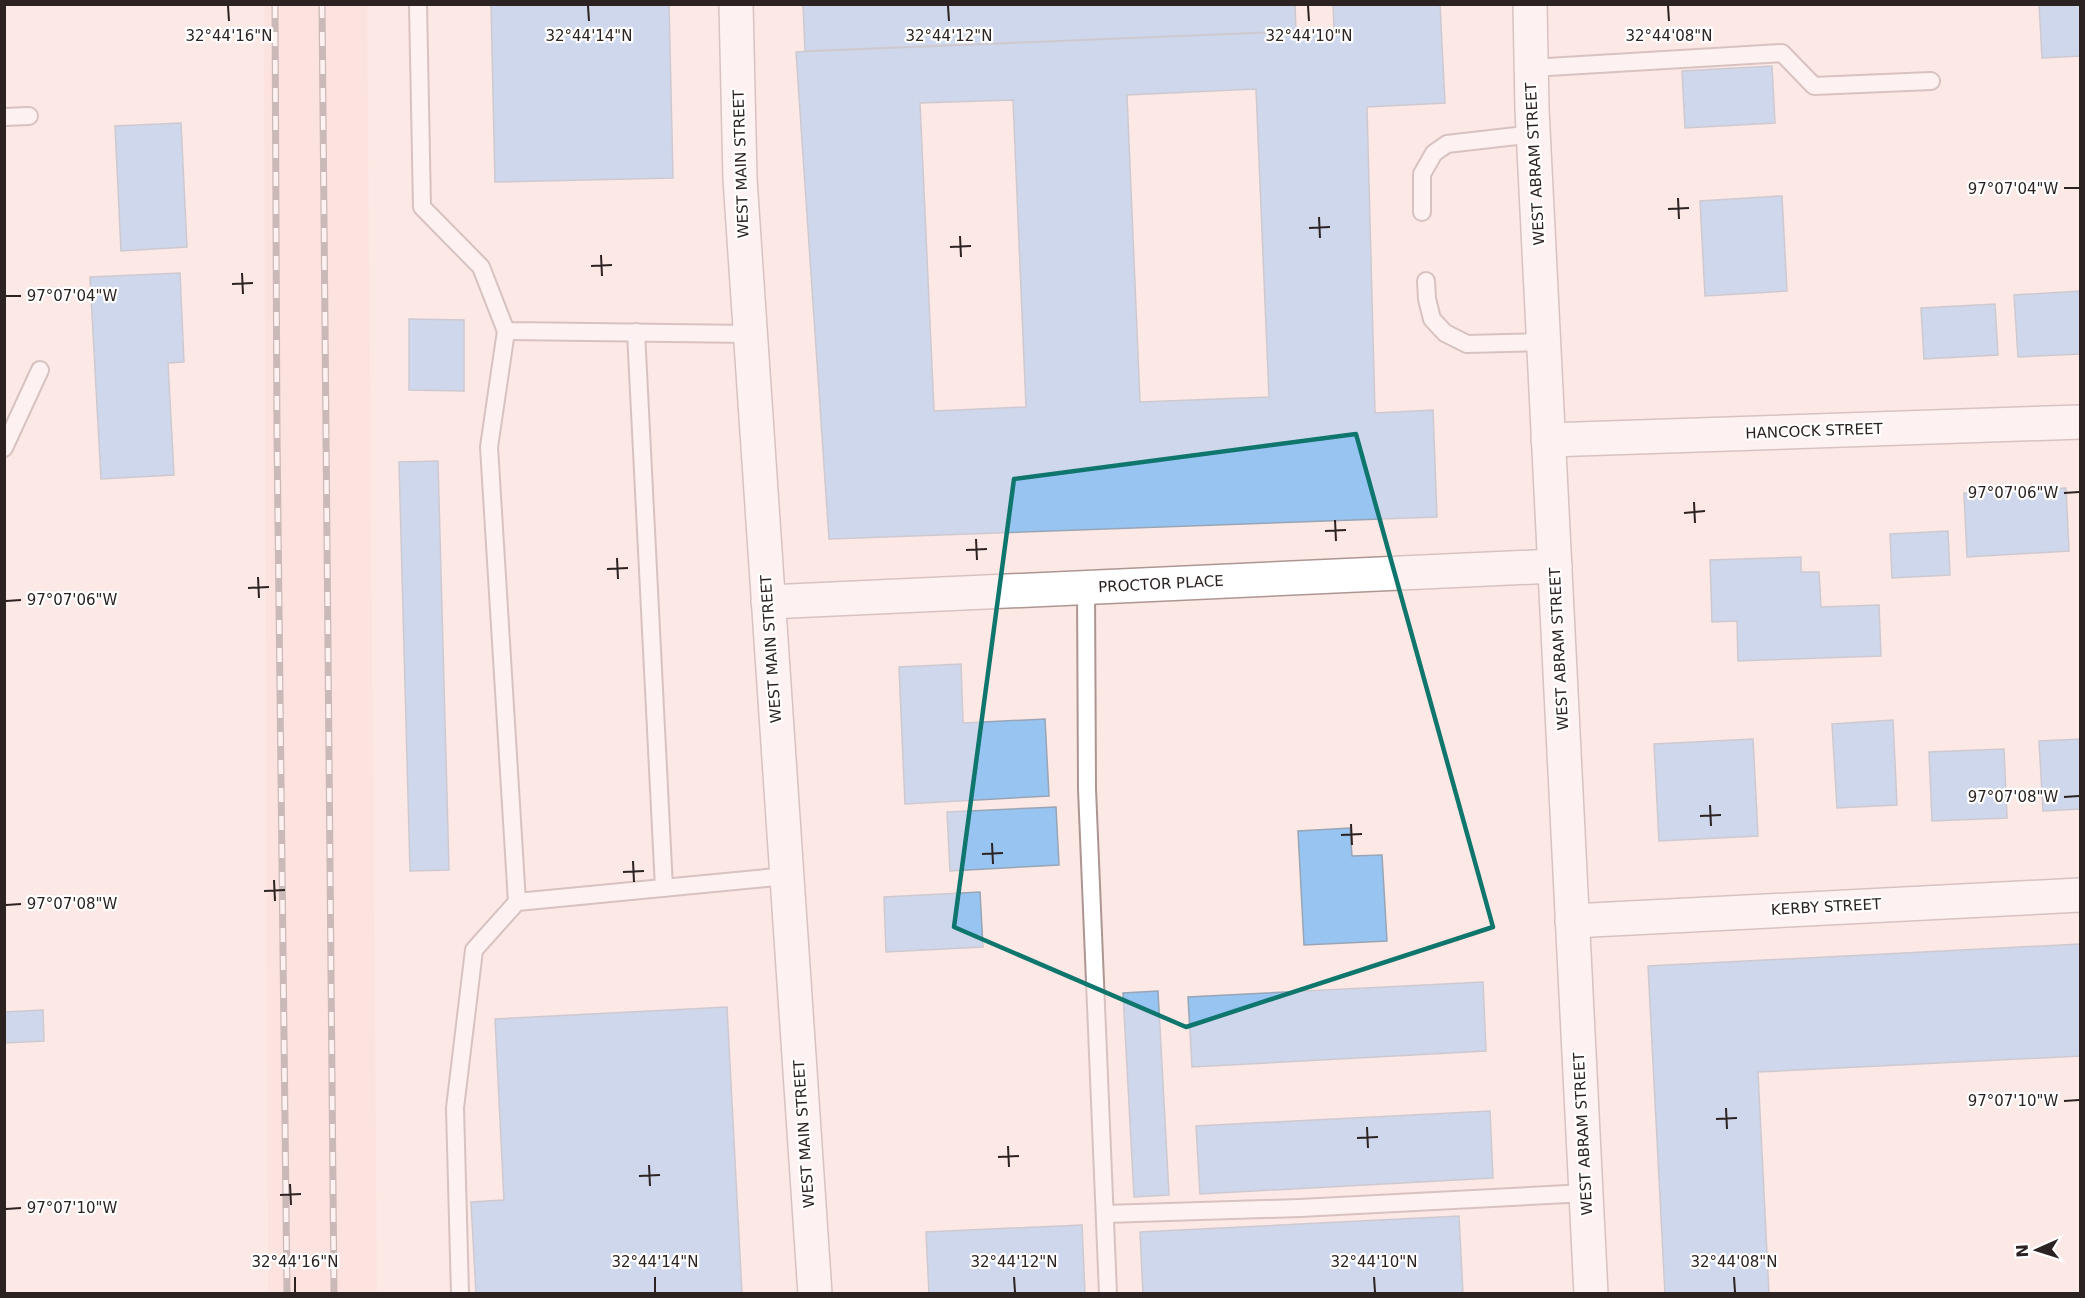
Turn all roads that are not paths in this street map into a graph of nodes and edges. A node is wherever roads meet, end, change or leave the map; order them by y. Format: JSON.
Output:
{"nodes":[{"id":1,"x":418,"y":4,"type":"edge"},
{"id":2,"x":736,"y":4,"type":"edge"},
{"id":3,"x":1530,"y":4,"type":"edge"},
{"id":4,"x":1531,"y":68,"type":"junction"},
{"id":5,"x":1931,"y":81,"type":"dead end"},
{"id":6,"x":29,"y":116,"type":"dead end"},
{"id":7,"x":4,"y":117,"type":"edge"},
{"id":8,"x":1534,"y":134,"type":"junction"},
{"id":9,"x":1422,"y":212,"type":"dead end"},
{"id":10,"x":1426,"y":281,"type":"dead end"},
{"id":11,"x":506,"y":331,"type":"junction"},
{"id":12,"x":636,"y":332,"type":"junction"},
{"id":13,"x":750,"y":334,"type":"junction"},
{"id":14,"x":1544,"y":342,"type":"junction"},
{"id":15,"x":40,"y":370,"type":"dead end"},
{"id":16,"x":2080,"y":422,"type":"edge"},
{"id":17,"x":1548,"y":440,"type":"junction"},
{"id":18,"x":4,"y":448,"type":"edge"},
{"id":19,"x":1555,"y":566,"type":"junction"},
{"id":20,"x":1086,"y":588,"type":"junction"},
{"id":21,"x":768,"y":602,"type":"junction"},
{"id":22,"x":787,"y":876,"type":"junction"},
{"id":23,"x":664,"y":888,"type":"junction"},
{"id":24,"x":2080,"y":895,"type":"edge"},
{"id":25,"x":517,"y":902,"type":"junction"},
{"id":26,"x":1572,"y":921,"type":"junction"},
{"id":27,"x":1586,"y":1193,"type":"junction"},
{"id":28,"x":1105,"y":1214,"type":"junction"},
{"id":29,"x":460,"y":1293,"type":"edge"},
{"id":30,"x":815,"y":1293,"type":"edge"},
{"id":31,"x":1108,"y":1293,"type":"edge"},
{"id":32,"x":1591,"y":1293,"type":"edge"}],
"edges":[{"from":1,"to":11,"type":"lane"},
{"from":2,"to":13,"type":"street","name":"WEST MAIN STREET"},
{"from":3,"to":4,"type":"street","name":"WEST ABRAM STREET"},
{"from":4,"to":5,"type":"lane"},
{"from":4,"to":8,"type":"street","name":"WEST ABRAM STREET"},
{"from":6,"to":7,"type":"lane"},
{"from":8,"to":9,"type":"lane"},
{"from":8,"to":14,"type":"street","name":"WEST ABRAM STREET"},
{"from":10,"to":14,"type":"lane"},
{"from":11,"to":12,"type":"lane"},
{"from":11,"to":25,"type":"lane"},
{"from":12,"to":13,"type":"lane"},
{"from":12,"to":23,"type":"lane"},
{"from":13,"to":21,"type":"street","name":"WEST MAIN STREET"},
{"from":14,"to":17,"type":"street","name":"WEST ABRAM STREET"},
{"from":15,"to":18,"type":"lane"},
{"from":16,"to":17,"type":"street","name":"HANCOCK STREET"},
{"from":17,"to":19,"type":"street","name":"WEST ABRAM STREET"},
{"from":19,"to":20,"type":"street","name":"PROCTOR PLACE"},
{"from":19,"to":26,"type":"street","name":"WEST ABRAM STREET"},
{"from":20,"to":21,"type":"street","name":"PROCTOR PLACE"},
{"from":20,"to":28,"type":"lane"},
{"from":21,"to":22,"type":"street","name":"WEST MAIN STREET"},
{"from":22,"to":23,"type":"lane"},
{"from":22,"to":30,"type":"street","name":"WEST MAIN STREET"},
{"from":23,"to":25,"type":"lane"},
{"from":24,"to":26,"type":"street","name":"KERBY STREET"},
{"from":25,"to":29,"type":"lane"},
{"from":26,"to":27,"type":"street","name":"WEST ABRAM STREET"},
{"from":27,"to":28,"type":"lane"},
{"from":27,"to":32,"type":"street","name":"WEST ABRAM STREET"},
{"from":28,"to":31,"type":"lane"}]}
